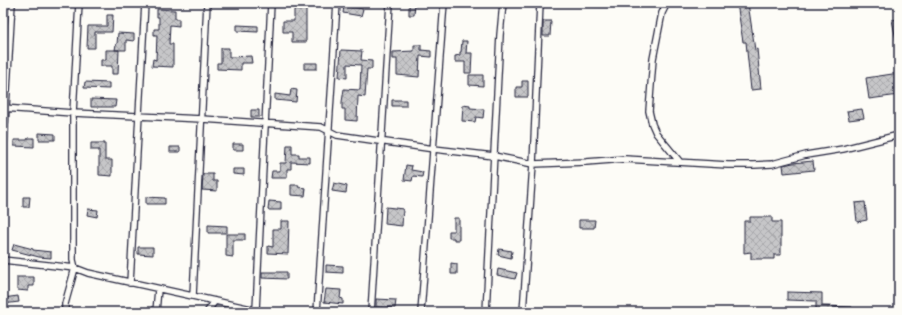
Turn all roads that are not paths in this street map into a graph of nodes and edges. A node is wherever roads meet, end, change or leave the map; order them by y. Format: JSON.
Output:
{"nodes":[{"id":1,"x":12,"y":3,"type":"edge"},
{"id":2,"x":79,"y":3,"type":"edge"},
{"id":3,"x":145,"y":3,"type":"edge"},
{"id":4,"x":207,"y":3,"type":"edge"},
{"id":5,"x":271,"y":3,"type":"edge"},
{"id":6,"x":337,"y":3,"type":"edge"},
{"id":7,"x":390,"y":3,"type":"edge"},
{"id":8,"x":444,"y":3,"type":"edge"},
{"id":9,"x":503,"y":3,"type":"edge"},
{"id":10,"x":540,"y":3,"type":"edge"},
{"id":11,"x":592,"y":3,"type":"edge"},
{"id":12,"x":634,"y":3,"type":"edge"},
{"id":13,"x":667,"y":3,"type":"edge"},
{"id":14,"x":4,"y":108,"type":"edge"},
{"id":15,"x":73,"y":114,"type":"junction"},
{"id":16,"x":139,"y":116,"type":"junction"},
{"id":17,"x":202,"y":119,"type":"junction"},
{"id":18,"x":265,"y":123,"type":"junction"},
{"id":19,"x":329,"y":131,"type":"junction"},
{"id":20,"x":899,"y":135,"type":"edge"},
{"id":21,"x":381,"y":142,"type":"junction"},
{"id":22,"x":434,"y":149,"type":"junction"},
{"id":23,"x":494,"y":156,"type":"junction"},
{"id":24,"x":3,"y":161,"type":"edge"},
{"id":25,"x":680,"y":162,"type":"junction"},
{"id":26,"x":533,"y":164,"type":"junction"},
{"id":27,"x":3,"y":260,"type":"edge"},
{"id":28,"x":75,"y":268,"type":"junction"},
{"id":29,"x":130,"y":283,"type":"junction"},
{"id":30,"x":158,"y":289,"type":"junction"},
{"id":31,"x":193,"y":296,"type":"junction"},
{"id":32,"x":215,"y":301,"type":"junction"},
{"id":33,"x":256,"y":310,"type":"junction"},
{"id":34,"x":65,"y":312,"type":"edge"},
{"id":35,"x":156,"y":312,"type":"edge"},
{"id":36,"x":207,"y":312,"type":"edge"},
{"id":37,"x":265,"y":312,"type":"edge"},
{"id":38,"x":317,"y":312,"type":"edge"},
{"id":39,"x":371,"y":312,"type":"edge"},
{"id":40,"x":421,"y":312,"type":"edge"},
{"id":41,"x":486,"y":312,"type":"edge"},
{"id":42,"x":523,"y":312,"type":"edge"}],
"edges":[{"from":1,"to":14,"type":"street"},
{"from":2,"to":15,"type":"street"},
{"from":3,"to":16,"type":"street"},
{"from":4,"to":17,"type":"street"},
{"from":5,"to":18,"type":"street"},
{"from":6,"to":19,"type":"street"},
{"from":7,"to":21,"type":"street"},
{"from":8,"to":22,"type":"street"},
{"from":9,"to":23,"type":"street"},
{"from":10,"to":26,"type":"street"},
{"from":11,"to":12,"type":"street"},
{"from":13,"to":25,"type":"street"},
{"from":14,"to":15,"type":"street"},
{"from":14,"to":24,"type":"street"},
{"from":15,"to":16,"type":"street"},
{"from":15,"to":28,"type":"street"},
{"from":16,"to":17,"type":"street"},
{"from":16,"to":29,"type":"street"},
{"from":17,"to":18,"type":"street"},
{"from":17,"to":31,"type":"street"},
{"from":18,"to":19,"type":"street"},
{"from":18,"to":33,"type":"street"},
{"from":19,"to":21,"type":"street"},
{"from":19,"to":38,"type":"street"},
{"from":20,"to":25,"type":"street"},
{"from":21,"to":22,"type":"street"},
{"from":21,"to":39,"type":"street"},
{"from":22,"to":23,"type":"street"},
{"from":22,"to":40,"type":"street"},
{"from":23,"to":26,"type":"street"},
{"from":23,"to":41,"type":"street"},
{"from":25,"to":26,"type":"street"},
{"from":26,"to":42,"type":"street"},
{"from":27,"to":28,"type":"street"},
{"from":28,"to":29,"type":"street"},
{"from":28,"to":34,"type":"street"},
{"from":29,"to":30,"type":"street"},
{"from":30,"to":31,"type":"street"},
{"from":30,"to":35,"type":"street"},
{"from":31,"to":32,"type":"street"},
{"from":32,"to":33,"type":"street"},
{"from":32,"to":36,"type":"street"},
{"from":33,"to":37,"type":"street"}]}
